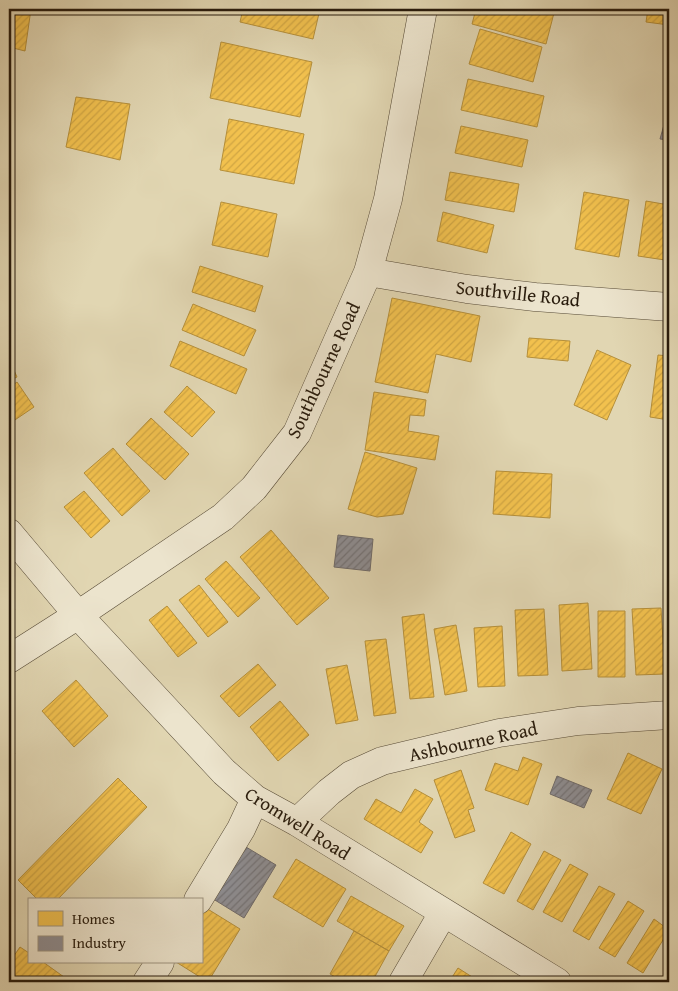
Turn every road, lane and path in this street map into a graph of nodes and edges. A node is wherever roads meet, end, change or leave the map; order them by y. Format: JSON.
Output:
{"nodes":[{"id":1,"x":423,"y":9,"type":"edge"},
{"id":2,"x":368,"y":272,"type":"junction"},
{"id":3,"x":669,"y":306,"type":"edge"},
{"id":4,"x":9,"y":533,"type":"edge"},
{"id":5,"x":78,"y":615,"type":"junction"},
{"id":6,"x":9,"y":658,"type":"edge"},
{"id":7,"x":669,"y":716,"type":"edge"},
{"id":8,"x":255,"y":799,"type":"junction"},
{"id":9,"x":297,"y":822,"type":"junction"},
{"id":10,"x":199,"y":898,"type":"edge"},
{"id":11,"x":443,"y":914,"type":"junction"},
{"id":12,"x":159,"y":964,"type":"edge"},
{"id":13,"x":148,"y":982,"type":"edge"},
{"id":14,"x":403,"y":982,"type":"edge"},
{"id":15,"x":557,"y":982,"type":"edge"}],
"edges":[{"from":1,"to":2,"type":"street","name":"Southbourne Road"},
{"from":2,"to":3,"type":"street","name":"Southville Road"},
{"from":2,"to":5,"type":"street","name":"Southbourne Road"},
{"from":4,"to":5,"type":"street","name":"Cromwell Road"},
{"from":5,"to":6,"type":"street","name":"Southbourne Road"},
{"from":5,"to":8,"type":"street","name":"Cromwell Road"},
{"from":7,"to":9,"type":"street","name":"Ashbourne Road"},
{"from":8,"to":9,"type":"street","name":"Cromwell Road"},
{"from":8,"to":10,"type":"street"},
{"from":9,"to":11,"type":"street","name":"Cromwell Road"},
{"from":11,"to":14,"type":"street"},
{"from":11,"to":15,"type":"street","name":"Cromwell Road"},
{"from":12,"to":13,"type":"street"}]}
